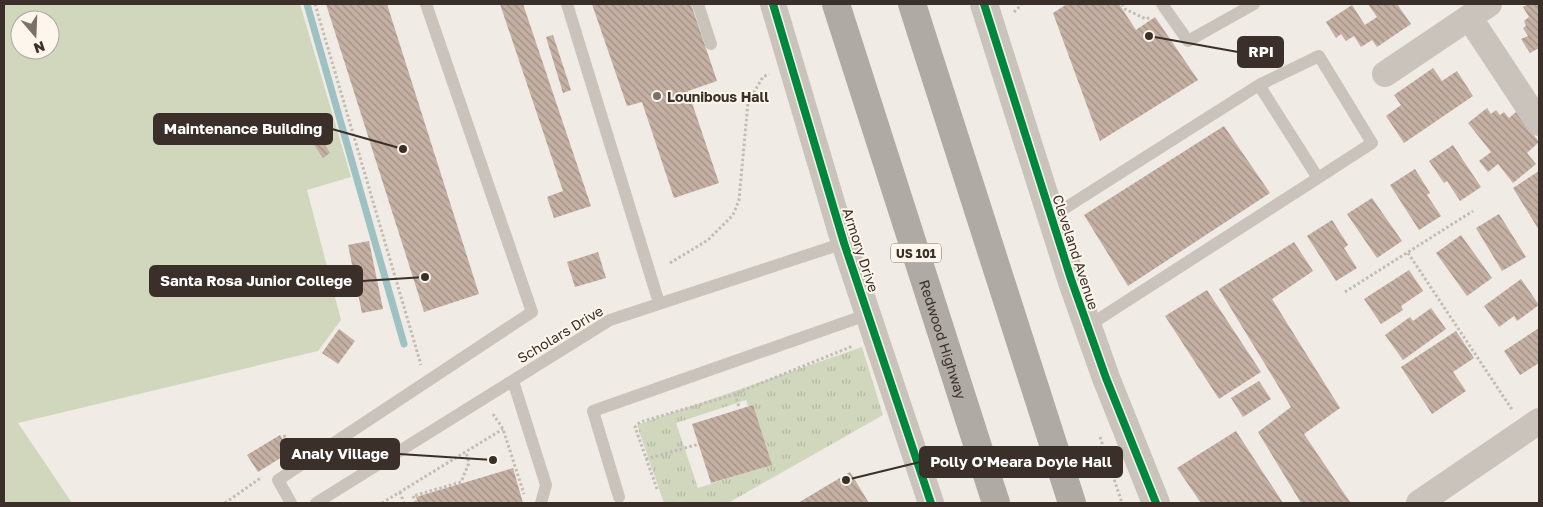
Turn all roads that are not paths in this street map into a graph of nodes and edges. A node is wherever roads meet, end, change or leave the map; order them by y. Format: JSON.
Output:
{"nodes":[{"id":1,"x":426,"y":4,"type":"edge"},
{"id":2,"x":567,"y":4,"type":"edge"},
{"id":3,"x":698,"y":4,"type":"edge"},
{"id":4,"x":773,"y":4,"type":"edge"},
{"id":5,"x":836,"y":4,"type":"edge"},
{"id":6,"x":912,"y":4,"type":"edge"},
{"id":7,"x":984,"y":4,"type":"edge"},
{"id":8,"x":1254,"y":4,"type":"edge"},
{"id":9,"x":1159,"y":9,"type":"edge"},
{"id":10,"x":1479,"y":10,"type":"edge"},
{"id":11,"x":711,"y":44,"type":"dead end"},
{"id":12,"x":1385,"y":74,"type":"dead end"},
{"id":13,"x":1259,"y":85,"type":"junction"},
{"id":14,"x":1539,"y":123,"type":"edge"},
{"id":15,"x":1318,"y":178,"type":"junction"},
{"id":16,"x":1051,"y":217,"type":"junction"},
{"id":17,"x":844,"y":243,"type":"junction"},
{"id":18,"x":659,"y":304,"type":"junction"},
{"id":19,"x":869,"y":314,"type":"junction"},
{"id":20,"x":1088,"y":326,"type":"junction"},
{"id":21,"x":513,"y":381,"type":"junction"},
{"id":22,"x":1532,"y":425,"type":"edge"},
{"id":23,"x":619,"y":497,"type":"dead end"},
{"id":24,"x":290,"y":503,"type":"edge"},
{"id":25,"x":316,"y":503,"type":"edge"},
{"id":26,"x":541,"y":503,"type":"edge"},
{"id":27,"x":930,"y":503,"type":"edge"},
{"id":28,"x":996,"y":503,"type":"edge"},
{"id":29,"x":1072,"y":503,"type":"edge"},
{"id":30,"x":1156,"y":503,"type":"edge"},
{"id":31,"x":1419,"y":503,"type":"edge"}],
"edges":[{"from":1,"to":24,"type":"lane"},
{"from":2,"to":18,"type":"lane"},
{"from":3,"to":11,"type":"lane"},
{"from":4,"to":17,"type":"street","name":"Armory Drive"},
{"from":5,"to":28,"type":"highway","name":"Redwood Highway","number":"US 101"},
{"from":6,"to":29,"type":"highway"},
{"from":7,"to":16,"type":"street","name":"Cleveland Avenue"},
{"from":8,"to":9,"type":"lane"},
{"from":10,"to":12,"type":"street"},
{"from":10,"to":14,"type":"street"},
{"from":13,"to":15,"type":"lane"},
{"from":13,"to":15,"type":"lane"},
{"from":13,"to":16,"type":"lane"},
{"from":15,"to":20,"type":"lane"},
{"from":16,"to":20,"type":"street","name":"Cleveland Avenue"},
{"from":17,"to":18,"type":"lane","name":"Scholars Drive"},
{"from":17,"to":19,"type":"street","name":"Armory Drive"},
{"from":18,"to":21,"type":"lane","name":"Scholars Drive"},
{"from":19,"to":23,"type":"lane"},
{"from":19,"to":27,"type":"street","name":"Armory Drive"},
{"from":20,"to":30,"type":"street","name":"Cleveland Avenue"},
{"from":21,"to":25,"type":"lane","name":"Scholars Drive"},
{"from":21,"to":26,"type":"lane"},
{"from":22,"to":31,"type":"street"}]}
